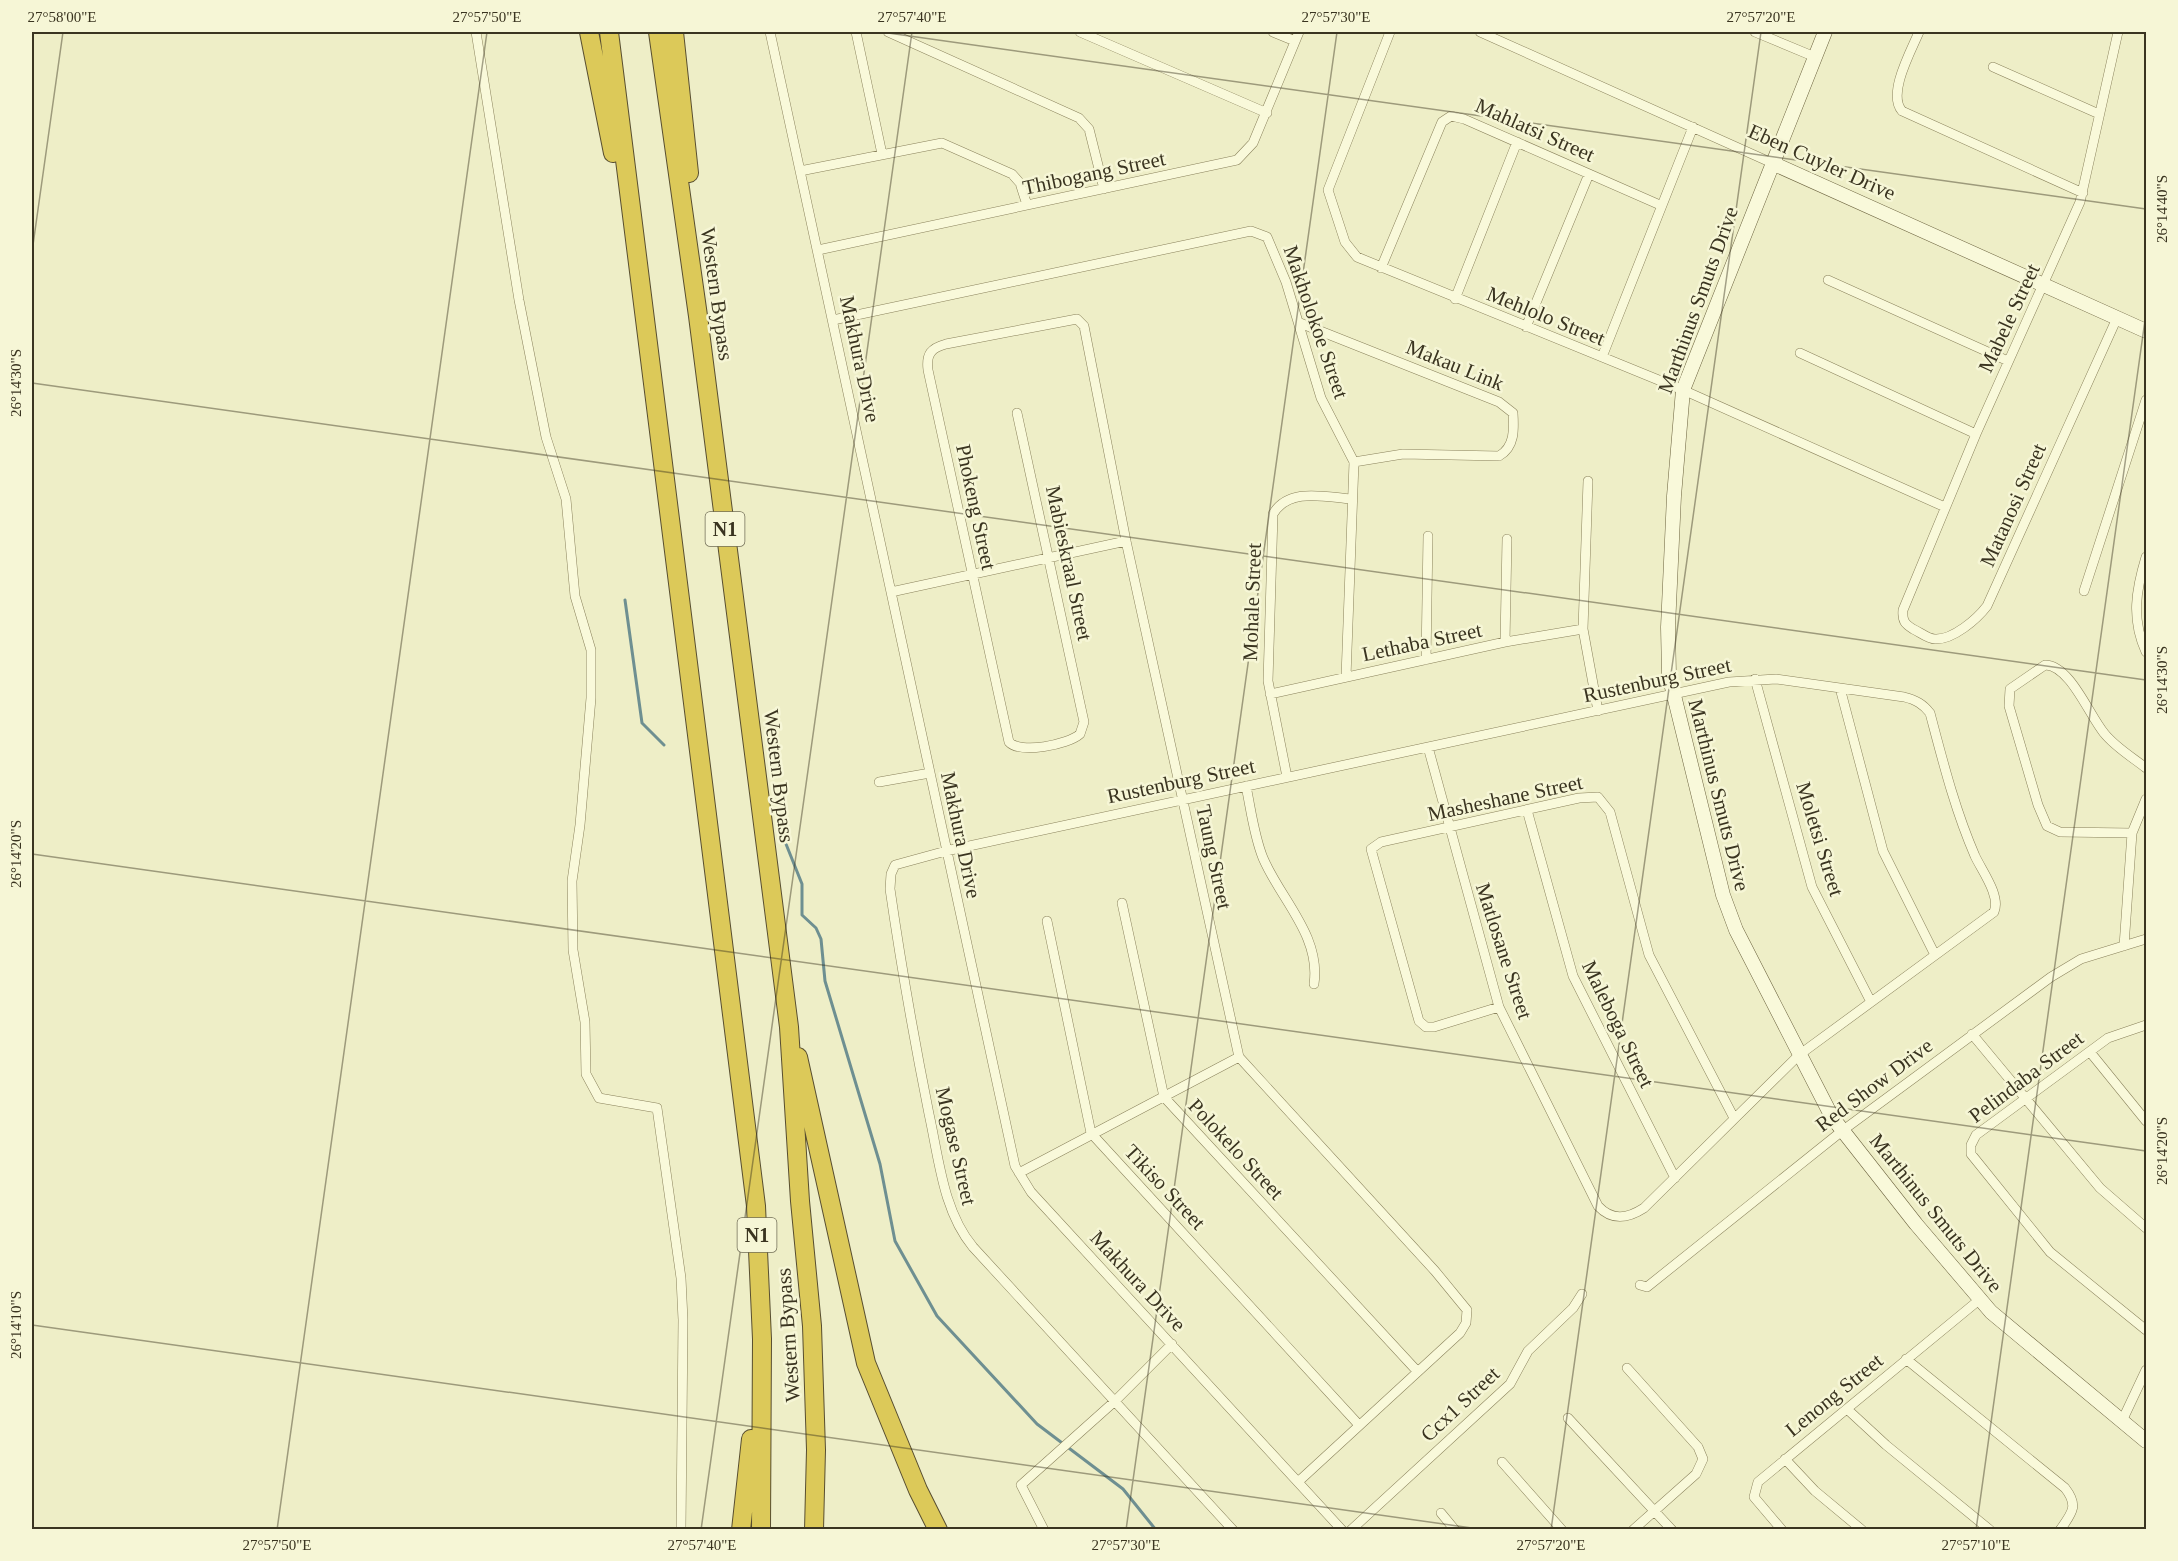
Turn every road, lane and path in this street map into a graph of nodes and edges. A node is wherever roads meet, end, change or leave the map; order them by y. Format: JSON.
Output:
{"nodes":[{"id":1,"x":476,"y":32,"type":"edge"},
{"id":2,"x":589,"y":32,"type":"edge"},
{"id":3,"x":609,"y":32,"type":"edge"},
{"id":4,"x":658,"y":32,"type":"edge"},
{"id":5,"x":674,"y":32,"type":"edge"},
{"id":6,"x":770,"y":32,"type":"edge"},
{"id":7,"x":856,"y":32,"type":"edge"},
{"id":8,"x":888,"y":32,"type":"edge"},
{"id":9,"x":1080,"y":32,"type":"edge"},
{"id":10,"x":1273,"y":32,"type":"edge"},
{"id":11,"x":1299,"y":32,"type":"edge"},
{"id":12,"x":1390,"y":32,"type":"edge"},
{"id":13,"x":1480,"y":32,"type":"edge"},
{"id":14,"x":1755,"y":32,"type":"edge"},
{"id":15,"x":1825,"y":32,"type":"edge"},
{"id":16,"x":1919,"y":32,"type":"edge"},
{"id":17,"x":2106,"y":32,"type":"edge"},
{"id":18,"x":2117,"y":34,"type":"edge"},
{"id":19,"x":1295,"y":41,"type":"junction"},
{"id":20,"x":1815,"y":57,"type":"junction"},
{"id":21,"x":1993,"y":67,"type":"dead end"},
{"id":22,"x":1267,"y":113,"type":"junction"},
{"id":23,"x":2099,"y":114,"type":"junction"},
{"id":24,"x":1693,"y":127,"type":"junction"},
{"id":25,"x":1517,"y":142,"type":"junction"},
{"id":26,"x":882,"y":154,"type":"junction"},
{"id":27,"x":1772,"y":163,"type":"junction"},
{"id":28,"x":800,"y":171,"type":"junction"},
{"id":29,"x":1589,"y":174,"type":"junction"},
{"id":30,"x":1104,"y":189,"type":"junction"},
{"id":31,"x":2083,"y":193,"type":"junction"},
{"id":32,"x":1027,"y":205,"type":"junction"},
{"id":33,"x":1660,"y":205,"type":"junction"},
{"id":34,"x":818,"y":250,"type":"junction"},
{"id":35,"x":1382,"y":268,"type":"junction"},
{"id":36,"x":1828,"y":280,"type":"dead end"},
{"id":37,"x":2044,"y":285,"type":"junction"},
{"id":38,"x":1455,"y":299,"type":"junction"},
{"id":39,"x":643,"y":312,"type":"junction"},
{"id":40,"x":698,"y":316,"type":"junction"},
{"id":41,"x":2117,"y":318,"type":"junction"},
{"id":42,"x":833,"y":320,"type":"junction"},
{"id":43,"x":1300,"y":323,"type":"junction"},
{"id":44,"x":1084,"y":326,"type":"joint"},
{"id":45,"x":1526,"y":327,"type":"junction"},
{"id":46,"x":2146,"y":331,"type":"edge"},
{"id":47,"x":1800,"y":353,"type":"dead end"},
{"id":48,"x":1602,"y":357,"type":"junction"},
{"id":49,"x":2008,"y":361,"type":"junction"},
{"id":50,"x":1683,"y":390,"type":"junction"},
{"id":51,"x":2146,"y":400,"type":"edge"},
{"id":52,"x":1017,"y":413,"type":"dead end"},
{"id":53,"x":1976,"y":434,"type":"junction"},
{"id":54,"x":1354,"y":462,"type":"junction"},
{"id":55,"x":1588,"y":481,"type":"dead end"},
{"id":56,"x":1351,"y":499,"type":"junction"},
{"id":57,"x":1945,"y":507,"type":"junction"},
{"id":58,"x":1428,"y":536,"type":"dead end"},
{"id":59,"x":1507,"y":539,"type":"dead end"},
{"id":60,"x":1126,"y":542,"type":"junction"},
{"id":61,"x":2146,"y":557,"type":"edge"},
{"id":62,"x":1050,"y":558,"type":"junction"},
{"id":63,"x":973,"y":573,"type":"junction"},
{"id":64,"x":2084,"y":591,"type":"dead end"},
{"id":65,"x":891,"y":592,"type":"junction"},
{"id":66,"x":1903,"y":610,"type":"joint"},
{"id":67,"x":1583,"y":629,"type":"junction"},
{"id":68,"x":1505,"y":642,"type":"junction"},
{"id":69,"x":2146,"y":652,"type":"edge"},
{"id":70,"x":1426,"y":660,"type":"junction"},
{"id":71,"x":1346,"y":677,"type":"junction"},
{"id":72,"x":1755,"y":679,"type":"junction"},
{"id":73,"x":1840,"y":688,"type":"junction"},
{"id":74,"x":1270,"y":694,"type":"junction"},
{"id":75,"x":1672,"y":694,"type":"junction"},
{"id":76,"x":1598,"y":711,"type":"junction"},
{"id":77,"x":1084,"y":722,"type":"joint"},
{"id":78,"x":1428,"y":747,"type":"junction"},
{"id":79,"x":2146,"y":768,"type":"edge"},
{"id":80,"x":930,"y":773,"type":"junction"},
{"id":81,"x":1287,"y":777,"type":"junction"},
{"id":82,"x":879,"y":782,"type":"dead end"},
{"id":83,"x":1246,"y":786,"type":"junction"},
{"id":84,"x":1183,"y":799,"type":"junction"},
{"id":85,"x":2146,"y":799,"type":"edge"},
{"id":86,"x":1527,"y":810,"type":"junction"},
{"id":87,"x":1450,"y":827,"type":"junction"},
{"id":88,"x":2132,"y":833,"type":"junction"},
{"id":89,"x":946,"y":851,"type":"junction"},
{"id":90,"x":1122,"y":903,"type":"dead end"},
{"id":91,"x":1047,"y":921,"type":"dead end"},
{"id":92,"x":2146,"y":939,"type":"edge"},
{"id":93,"x":2124,"y":946,"type":"junction"},
{"id":94,"x":1935,"y":955,"type":"junction"},
{"id":95,"x":1314,"y":984,"type":"dead end"},
{"id":96,"x":1871,"y":1002,"type":"junction"},
{"id":97,"x":1499,"y":1007,"type":"junction"},
{"id":98,"x":2146,"y":1025,"type":"edge"},
{"id":99,"x":789,"y":1027,"type":"junction"},
{"id":100,"x":1972,"y":1034,"type":"junction"},
{"id":101,"x":2090,"y":1052,"type":"junction"},
{"id":102,"x":1799,"y":1055,"type":"junction"},
{"id":103,"x":1239,"y":1057,"type":"junction"},
{"id":104,"x":1164,"y":1097,"type":"junction"},
{"id":105,"x":2026,"y":1098,"type":"junction"},
{"id":106,"x":1734,"y":1118,"type":"junction"},
{"id":107,"x":2146,"y":1121,"type":"edge"},
{"id":108,"x":1842,"y":1131,"type":"junction"},
{"id":109,"x":1090,"y":1133,"type":"junction"},
{"id":110,"x":1019,"y":1173,"type":"junction"},
{"id":111,"x":1675,"y":1178,"type":"junction"},
{"id":112,"x":1611,"y":1216,"type":"joint"},
{"id":113,"x":2146,"y":1228,"type":"edge"},
{"id":114,"x":1640,"y":1285,"type":"dead end"},
{"id":115,"x":1582,"y":1294,"type":"dead end"},
{"id":116,"x":1979,"y":1300,"type":"junction"},
{"id":117,"x":2146,"y":1330,"type":"edge"},
{"id":118,"x":762,"y":1339,"type":"junction"},
{"id":119,"x":1172,"y":1344,"type":"junction"},
{"id":120,"x":1906,"y":1359,"type":"junction"},
{"id":121,"x":1627,"y":1368,"type":"dead end"},
{"id":122,"x":2146,"y":1370,"type":"edge"},
{"id":123,"x":1417,"y":1371,"type":"junction"},
{"id":124,"x":1115,"y":1401,"type":"junction"},
{"id":125,"x":1847,"y":1409,"type":"junction"},
{"id":126,"x":1568,"y":1418,"type":"dead end"},
{"id":127,"x":2122,"y":1421,"type":"junction"},
{"id":128,"x":1359,"y":1425,"type":"junction"},
{"id":129,"x":2146,"y":1441,"type":"edge"},
{"id":130,"x":1785,"y":1459,"type":"junction"},
{"id":131,"x":1502,"y":1462,"type":"dead end"},
{"id":132,"x":1299,"y":1481,"type":"junction"},
{"id":133,"x":1654,"y":1510,"type":"junction"},
{"id":134,"x":1441,"y":1514,"type":"dead end"},
{"id":135,"x":681,"y":1530,"type":"edge"},
{"id":136,"x":741,"y":1530,"type":"edge"},
{"id":137,"x":761,"y":1530,"type":"edge"},
{"id":138,"x":814,"y":1530,"type":"edge"},
{"id":139,"x":938,"y":1530,"type":"edge"},
{"id":140,"x":1044,"y":1530,"type":"edge"},
{"id":141,"x":1233,"y":1530,"type":"edge"},
{"id":142,"x":1342,"y":1530,"type":"edge"},
{"id":143,"x":1350,"y":1530,"type":"edge"},
{"id":144,"x":1455,"y":1530,"type":"edge"},
{"id":145,"x":1562,"y":1530,"type":"edge"},
{"id":146,"x":1633,"y":1530,"type":"edge"},
{"id":147,"x":1672,"y":1530,"type":"edge"},
{"id":148,"x":1782,"y":1530,"type":"edge"},
{"id":149,"x":1862,"y":1530,"type":"edge"},
{"id":150,"x":1990,"y":1530,"type":"edge"},
{"id":151,"x":2060,"y":1530,"type":"edge"}],
"edges":[{"from":1,"to":135,"type":"street"},
{"from":2,"to":39,"type":"highway"},
{"from":3,"to":39,"type":"highway","name":"Western Bypass","number":"N1"},
{"from":4,"to":40,"type":"highway","name":"Western Bypass","number":"N1"},
{"from":5,"to":40,"type":"highway"},
{"from":6,"to":28,"type":"street","name":"Makhura Drive"},
{"from":7,"to":26,"type":"street"},
{"from":8,"to":30,"type":"street"},
{"from":9,"to":22,"type":"street"},
{"from":10,"to":19,"type":"street"},
{"from":11,"to":19,"type":"street","name":"Thibogang Street"},
{"from":12,"to":35,"type":"street","name":"Mehlolo Street"},
{"from":13,"to":24,"type":"street","name":"Eben Cuyler Drive"},
{"from":14,"to":20,"type":"street"},
{"from":15,"to":20,"type":"street","name":"Marthinus Smuts Drive"},
{"from":16,"to":31,"type":"street"},
{"from":17,"to":18,"type":"street"},
{"from":18,"to":23,"type":"street","name":"Mabele Street"},
{"from":19,"to":22,"type":"street","name":"Thibogang Street"},
{"from":20,"to":27,"type":"street","name":"Marthinus Smuts Drive"},
{"from":21,"to":23,"type":"street"},
{"from":22,"to":30,"type":"street","name":"Thibogang Street"},
{"from":23,"to":31,"type":"street","name":"Mabele Street"},
{"from":24,"to":27,"type":"street","name":"Eben Cuyler Drive"},
{"from":24,"to":33,"type":"street"},
{"from":25,"to":29,"type":"street","name":"Mahlatsi Street"},
{"from":25,"to":35,"type":"street","name":"Mahlatsi Street"},
{"from":25,"to":38,"type":"street"},
{"from":26,"to":28,"type":"street"},
{"from":26,"to":32,"type":"street"},
{"from":27,"to":37,"type":"street","name":"Eben Cuyler Drive"},
{"from":27,"to":50,"type":"street","name":"Marthinus Smuts Drive"},
{"from":28,"to":34,"type":"street","name":"Makhura Drive"},
{"from":29,"to":33,"type":"street","name":"Mahlatsi Street"},
{"from":29,"to":45,"type":"street"},
{"from":30,"to":32,"type":"street","name":"Thibogang Street"},
{"from":31,"to":37,"type":"street","name":"Mabele Street"},
{"from":32,"to":34,"type":"street","name":"Thibogang Street"},
{"from":33,"to":48,"type":"street"},
{"from":34,"to":42,"type":"street","name":"Makhura Drive"},
{"from":35,"to":38,"type":"street","name":"Mehlolo Street"},
{"from":36,"to":49,"type":"street"},
{"from":37,"to":41,"type":"street","name":"Eben Cuyler Drive"},
{"from":37,"to":49,"type":"street","name":"Mabele Street"},
{"from":38,"to":45,"type":"street","name":"Mehlolo Street"},
{"from":39,"to":118,"type":"highway","name":"Western Bypass","number":"N1"},
{"from":40,"to":99,"type":"highway","name":"Western Bypass","number":"N1"},
{"from":41,"to":46,"type":"street","name":"Eben Cuyler Drive"},
{"from":41,"to":66,"type":"street","name":"Matanosi Street"},
{"from":42,"to":43,"type":"street","name":"Makholokoe Street"},
{"from":42,"to":65,"type":"street","name":"Makhura Drive"},
{"from":43,"to":54,"type":"street","name":"Makholokoe Street"},
{"from":43,"to":54,"type":"street","name":"Makau Link"},
{"from":44,"to":60,"type":"street","name":"Taung Street"},
{"from":44,"to":63,"type":"street","name":"Phokeng Street"},
{"from":45,"to":48,"type":"street","name":"Mehlolo Street"},
{"from":47,"to":53,"type":"street"},
{"from":48,"to":50,"type":"street","name":"Mehlolo Street"},
{"from":49,"to":53,"type":"street","name":"Mabele Street"},
{"from":50,"to":57,"type":"street","name":"Mehlolo Street"},
{"from":50,"to":75,"type":"street","name":"Marthinus Smuts Drive"},
{"from":51,"to":64,"type":"street"},
{"from":52,"to":62,"type":"street","name":"Mabieskraal Street"},
{"from":53,"to":57,"type":"street","name":"Mabele Street"},
{"from":54,"to":56,"type":"street"},
{"from":55,"to":67,"type":"street"},
{"from":56,"to":71,"type":"street"},
{"from":56,"to":74,"type":"street","name":"Mohale Street"},
{"from":57,"to":66,"type":"street","name":"Mabele Street"},
{"from":58,"to":70,"type":"street"},
{"from":59,"to":68,"type":"street"},
{"from":60,"to":62,"type":"street"},
{"from":60,"to":84,"type":"street","name":"Taung Street"},
{"from":61,"to":69,"type":"street"},
{"from":62,"to":63,"type":"street"},
{"from":62,"to":77,"type":"street","name":"Mabieskraal Street"},
{"from":63,"to":65,"type":"street"},
{"from":63,"to":77,"type":"street","name":"Phokeng Street"},
{"from":65,"to":80,"type":"street","name":"Makhura Drive"},
{"from":67,"to":68,"type":"street","name":"Lethaba Street"},
{"from":67,"to":76,"type":"street"},
{"from":68,"to":70,"type":"street","name":"Lethaba Street"},
{"from":70,"to":71,"type":"street","name":"Lethaba Street"},
{"from":71,"to":74,"type":"street","name":"Lethaba Street"},
{"from":72,"to":73,"type":"street","name":"Rustenburg Street"},
{"from":72,"to":75,"type":"street","name":"Rustenburg Street"},
{"from":72,"to":96,"type":"street","name":"Moletsi Street"},
{"from":73,"to":94,"type":"street"},
{"from":73,"to":94,"type":"street","name":"Rustenburg Street"},
{"from":74,"to":81,"type":"street","name":"Mohale Street"},
{"from":75,"to":76,"type":"street","name":"Rustenburg Street"},
{"from":75,"to":102,"type":"street","name":"Marthinus Smuts Drive"},
{"from":76,"to":78,"type":"street","name":"Rustenburg Street"},
{"from":78,"to":81,"type":"street","name":"Rustenburg Street"},
{"from":78,"to":87,"type":"street","name":"Matlosane Street"},
{"from":79,"to":88,"type":"street"},
{"from":80,"to":82,"type":"street"},
{"from":80,"to":89,"type":"street","name":"Makhura Drive"},
{"from":81,"to":83,"type":"street","name":"Rustenburg Street"},
{"from":83,"to":84,"type":"street","name":"Rustenburg Street"},
{"from":83,"to":95,"type":"street"},
{"from":84,"to":89,"type":"street","name":"Rustenburg Street"},
{"from":84,"to":103,"type":"street","name":"Taung Street"},
{"from":85,"to":88,"type":"street"},
{"from":86,"to":87,"type":"street","name":"Masheshane Street"},
{"from":86,"to":106,"type":"street","name":"Masheshane Street"},
{"from":86,"to":111,"type":"street","name":"Maleboga Street"},
{"from":87,"to":97,"type":"street","name":"Matlosane Street"},
{"from":87,"to":97,"type":"street","name":"Masheshane Street"},
{"from":88,"to":93,"type":"street"},
{"from":89,"to":110,"type":"street","name":"Makhura Drive"},
{"from":89,"to":124,"type":"street","name":"Mogase Street"},
{"from":90,"to":104,"type":"street","name":"Polokelo Street"},
{"from":91,"to":109,"type":"street"},
{"from":92,"to":93,"type":"street","name":"Red Show Drive"},
{"from":93,"to":100,"type":"street","name":"Red Show Drive"},
{"from":94,"to":96,"type":"street","name":"Rustenburg Street"},
{"from":96,"to":102,"type":"street","name":"Rustenburg Street"},
{"from":97,"to":112,"type":"street","name":"Matlosane Street"},
{"from":98,"to":101,"type":"street","name":"Pelindaba Street"},
{"from":99,"to":138,"type":"highway","name":"Western Bypass","number":"N1"},
{"from":99,"to":139,"type":"highway"},
{"from":100,"to":105,"type":"street"},
{"from":100,"to":108,"type":"street","name":"Red Show Drive"},
{"from":101,"to":105,"type":"street","name":"Pelindaba Street"},
{"from":101,"to":107,"type":"street"},
{"from":102,"to":106,"type":"street","name":"Rustenburg Street"},
{"from":102,"to":108,"type":"street","name":"Marthinus Smuts Drive"},
{"from":103,"to":104,"type":"street"},
{"from":103,"to":123,"type":"street"},
{"from":104,"to":109,"type":"street"},
{"from":104,"to":123,"type":"street","name":"Polokelo Street"},
{"from":105,"to":113,"type":"street"},
{"from":105,"to":117,"type":"street","name":"Pelindaba Street"},
{"from":106,"to":111,"type":"street","name":"Rustenburg Street"},
{"from":108,"to":114,"type":"street","name":"Red Show Drive"},
{"from":108,"to":116,"type":"street","name":"Marthinus Smuts Drive"},
{"from":109,"to":110,"type":"street"},
{"from":109,"to":128,"type":"street","name":"Tikiso Street"},
{"from":110,"to":119,"type":"street","name":"Makhura Drive"},
{"from":111,"to":112,"type":"street","name":"Rustenburg Street"},
{"from":115,"to":143,"type":"street","name":"Ccx1 Street"},
{"from":116,"to":120,"type":"street","name":"Lenong Street"},
{"from":116,"to":127,"type":"street","name":"Marthinus Smuts Drive"},
{"from":118,"to":136,"type":"highway"},
{"from":118,"to":137,"type":"highway","name":"Western Bypass","number":"N1"},
{"from":119,"to":124,"type":"street"},
{"from":119,"to":132,"type":"street","name":"Makhura Drive"},
{"from":120,"to":125,"type":"street","name":"Lenong Street"},
{"from":120,"to":151,"type":"street"},
{"from":121,"to":133,"type":"street"},
{"from":122,"to":127,"type":"street"},
{"from":123,"to":128,"type":"street"},
{"from":124,"to":140,"type":"street"},
{"from":124,"to":141,"type":"street","name":"Mogase Street"},
{"from":125,"to":130,"type":"street","name":"Lenong Street"},
{"from":125,"to":150,"type":"street"},
{"from":126,"to":133,"type":"street"},
{"from":127,"to":129,"type":"street","name":"Marthinus Smuts Drive"},
{"from":128,"to":132,"type":"street"},
{"from":130,"to":148,"type":"street","name":"Lenong Street"},
{"from":130,"to":149,"type":"street"},
{"from":131,"to":145,"type":"street"},
{"from":132,"to":142,"type":"street","name":"Makhura Drive"},
{"from":133,"to":146,"type":"street"},
{"from":133,"to":147,"type":"street"},
{"from":134,"to":144,"type":"street"}]}
